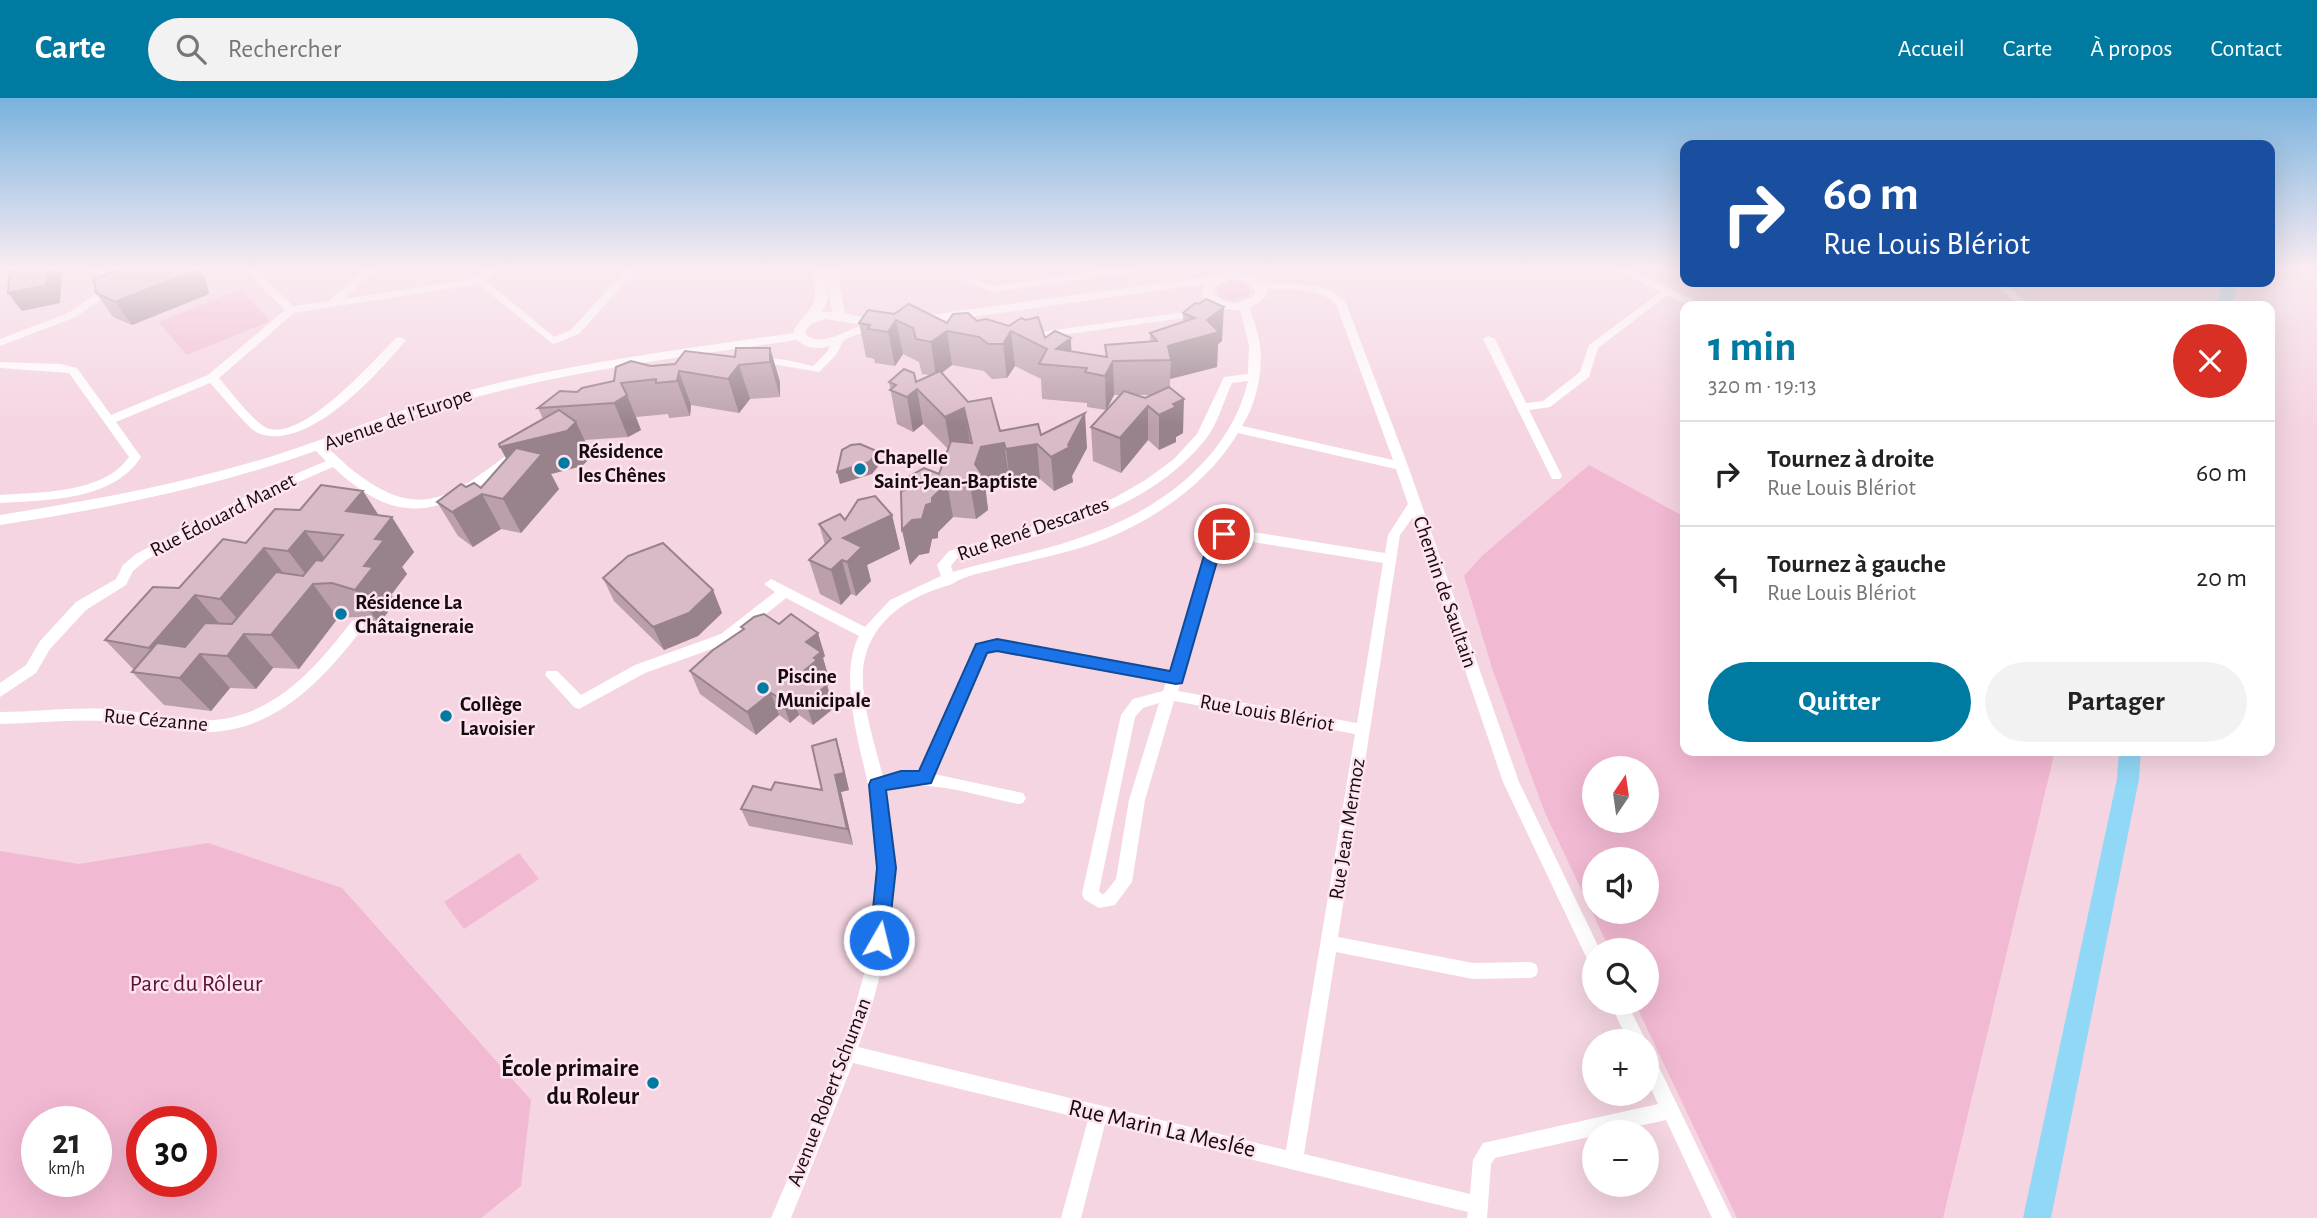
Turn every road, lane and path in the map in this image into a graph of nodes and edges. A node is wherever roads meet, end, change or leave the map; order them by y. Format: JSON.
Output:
{"nodes":[{"id":1,"x":60,"y":320,"type":"edge"},
{"id":2,"x":279,"y":320,"type":"edge"},
{"id":3,"x":528,"y":320,"type":"edge"},
{"id":4,"x":586,"y":320,"type":"edge"},
{"id":5,"x":809,"y":320,"type":"edge"},
{"id":6,"x":844,"y":320,"type":"edge"},
{"id":7,"x":864,"y":320,"type":"edge"},
{"id":8,"x":924,"y":320,"type":"edge"},
{"id":9,"x":959,"y":320,"type":"edge"},
{"id":10,"x":1156,"y":320,"type":"edge"},
{"id":11,"x":1249,"y":320,"type":"edge"},
{"id":12,"x":1347,"y":320,"type":"edge"},
{"id":13,"x":1628,"y":320,"type":"edge"},
{"id":14,"x":903,"y":323,"type":"edge"},
{"id":15,"x":965,"y":330,"type":"edge"},
{"id":16,"x":800,"y":336,"type":"junction"},
{"id":17,"x":842,"y":338,"type":"junction"},
{"id":18,"x":1010,"y":338,"type":"edge"},
{"id":19,"x":400,"y":340,"type":"dead end"},
{"id":20,"x":1489,"y":340,"type":"dead end"},
{"id":21,"x":0,"y":343,"type":"edge"},
{"id":22,"x":744,"y":344,"type":"junction"},
{"id":23,"x":0,"y":365,"type":"edge"},
{"id":24,"x":1255,"y":376,"type":"junction"},
{"id":25,"x":212,"y":377,"type":"junction"},
{"id":26,"x":1522,"y":407,"type":"junction"},
{"id":27,"x":110,"y":420,"type":"junction"},
{"id":28,"x":1238,"y":429,"type":"junction"},
{"id":29,"x":317,"y":446,"type":"junction"},
{"id":30,"x":521,"y":450,"type":"edge"},
{"id":31,"x":333,"y":462,"type":"junction"},
{"id":32,"x":1402,"y":466,"type":"junction"},
{"id":33,"x":1556,"y":476,"type":"dead end"},
{"id":34,"x":1139,"y":489,"type":"junction"},
{"id":35,"x":0,"y":499,"type":"edge"},
{"id":36,"x":1415,"y":503,"type":"junction"},
{"id":37,"x":1160,"y":505,"type":"junction"},
{"id":38,"x":0,"y":520,"type":"edge"},
{"id":39,"x":1390,"y":559,"type":"junction"},
{"id":40,"x":949,"y":580,"type":"junction"},
{"id":41,"x":771,"y":584,"type":"dead end"},
{"id":42,"x":785,"y":591,"type":"junction"},
{"id":43,"x":357,"y":625,"type":"dead end"},
{"id":44,"x":867,"y":634,"type":"junction"},
{"id":45,"x":552,"y":675,"type":"dead end"},
{"id":46,"x":1176,"y":678,"type":"junction"},
{"id":47,"x":0,"y":691,"type":"edge"},
{"id":48,"x":1171,"y":695,"type":"junction"},
{"id":49,"x":0,"y":718,"type":"edge"},
{"id":50,"x":1363,"y":730,"type":"junction"},
{"id":51,"x":2130,"y":756,"type":"edge"},
{"id":52,"x":2136,"y":756,"type":"edge"},
{"id":53,"x":925,"y":778,"type":"junction"},
{"id":54,"x":2128,"y":779,"type":"junction"},
{"id":55,"x":877,"y":785,"type":"junction"},
{"id":56,"x":1018,"y":798,"type":"dead end"},
{"id":57,"x":1585,"y":938,"type":"edge"},
{"id":58,"x":1329,"y":943,"type":"junction"},
{"id":59,"x":1530,"y":970,"type":"dead end"},
{"id":60,"x":847,"y":1054,"type":"junction"},
{"id":61,"x":1659,"y":1086,"type":"edge"},
{"id":62,"x":1671,"y":1110,"type":"junction"},
{"id":63,"x":1099,"y":1114,"type":"junction"},
{"id":64,"x":1294,"y":1160,"type":"junction"},
{"id":65,"x":1477,"y":1211,"type":"edge"},
{"id":66,"x":781,"y":1218,"type":"edge"},
{"id":67,"x":1071,"y":1218,"type":"edge"},
{"id":68,"x":1722,"y":1218,"type":"edge"},
{"id":69,"x":2037,"y":1218,"type":"edge"}],
"edges":[{"from":1,"to":21,"type":"street"},
{"from":2,"to":25,"type":"street"},
{"from":3,"to":4,"type":"street"},
{"from":5,"to":16,"type":"street"},
{"from":6,"to":17,"type":"street"},
{"from":7,"to":17,"type":"street"},
{"from":8,"to":14,"type":"street"},
{"from":9,"to":15,"type":"street"},
{"from":10,"to":18,"type":"street"},
{"from":11,"to":24,"type":"street"},
{"from":12,"to":32,"type":"street","name":"Chemin de Saultain"},
{"from":13,"to":26,"type":"street"},
{"from":16,"to":17,"type":"street","name":"Avenue de l'Europe"},
{"from":16,"to":22,"type":"street","name":"Avenue de l'Europe"},
{"from":17,"to":22,"type":"street"},
{"from":19,"to":25,"type":"street"},
{"from":20,"to":26,"type":"street"},
{"from":22,"to":29,"type":"street","name":"Avenue de l'Europe"},
{"from":23,"to":27,"type":"street"},
{"from":24,"to":28,"type":"street"},
{"from":24,"to":34,"type":"street"},
{"from":25,"to":27,"type":"street"},
{"from":26,"to":33,"type":"street"},
{"from":27,"to":35,"type":"street"},
{"from":28,"to":32,"type":"street"},
{"from":28,"to":37,"type":"street"},
{"from":29,"to":31,"type":"street"},
{"from":29,"to":38,"type":"street","name":"Avenue de l'Europe"},
{"from":30,"to":31,"type":"street"},
{"from":31,"to":47,"type":"street","name":"Rue Édouard Manet"},
{"from":32,"to":36,"type":"street","name":"Chemin de Saultain"},
{"from":34,"to":37,"type":"street"},
{"from":34,"to":40,"type":"street","name":"Rue René Descartes"},
{"from":36,"to":39,"type":"street","name":"Rue Jean Mermoz"},
{"from":36,"to":57,"type":"street","name":"Chemin de Saultain"},
{"from":37,"to":40,"type":"street"},
{"from":39,"to":46,"type":"street"},
{"from":39,"to":50,"type":"street","name":"Rue Jean Mermoz"},
{"from":40,"to":44,"type":"street"},
{"from":41,"to":42,"type":"street"},
{"from":42,"to":44,"type":"street"},
{"from":42,"to":45,"type":"street"},
{"from":43,"to":49,"type":"street","name":"Rue Cézanne"},
{"from":44,"to":55,"type":"street","name":"Avenue Robert Schuman"},
{"from":46,"to":48,"type":"street"},
{"from":46,"to":53,"type":"street","name":"Rue Louis Blériot"},
{"from":48,"to":48,"type":"street"},
{"from":48,"to":50,"type":"street","name":"Rue Louis Blériot"},
{"from":50,"to":58,"type":"street","name":"Rue Jean Mermoz"},
{"from":51,"to":54,"type":"main road"},
{"from":52,"to":54,"type":"main road"},
{"from":53,"to":55,"type":"street"},
{"from":53,"to":56,"type":"street"},
{"from":54,"to":69,"type":"main road"},
{"from":55,"to":60,"type":"street","name":"Avenue Robert Schuman"},
{"from":58,"to":59,"type":"street"},
{"from":58,"to":64,"type":"street","name":"Rue Jean Mermoz"},
{"from":60,"to":63,"type":"street","name":"Rue Marin La Meslée"},
{"from":60,"to":66,"type":"street","name":"Avenue Robert Schuman"},
{"from":61,"to":62,"type":"street"},
{"from":62,"to":65,"type":"street"},
{"from":62,"to":68,"type":"street"},
{"from":63,"to":64,"type":"street","name":"Rue Marin La Meslée"},
{"from":63,"to":67,"type":"street"},
{"from":64,"to":65,"type":"street","name":"Rue Marin La Meslée"}]}
